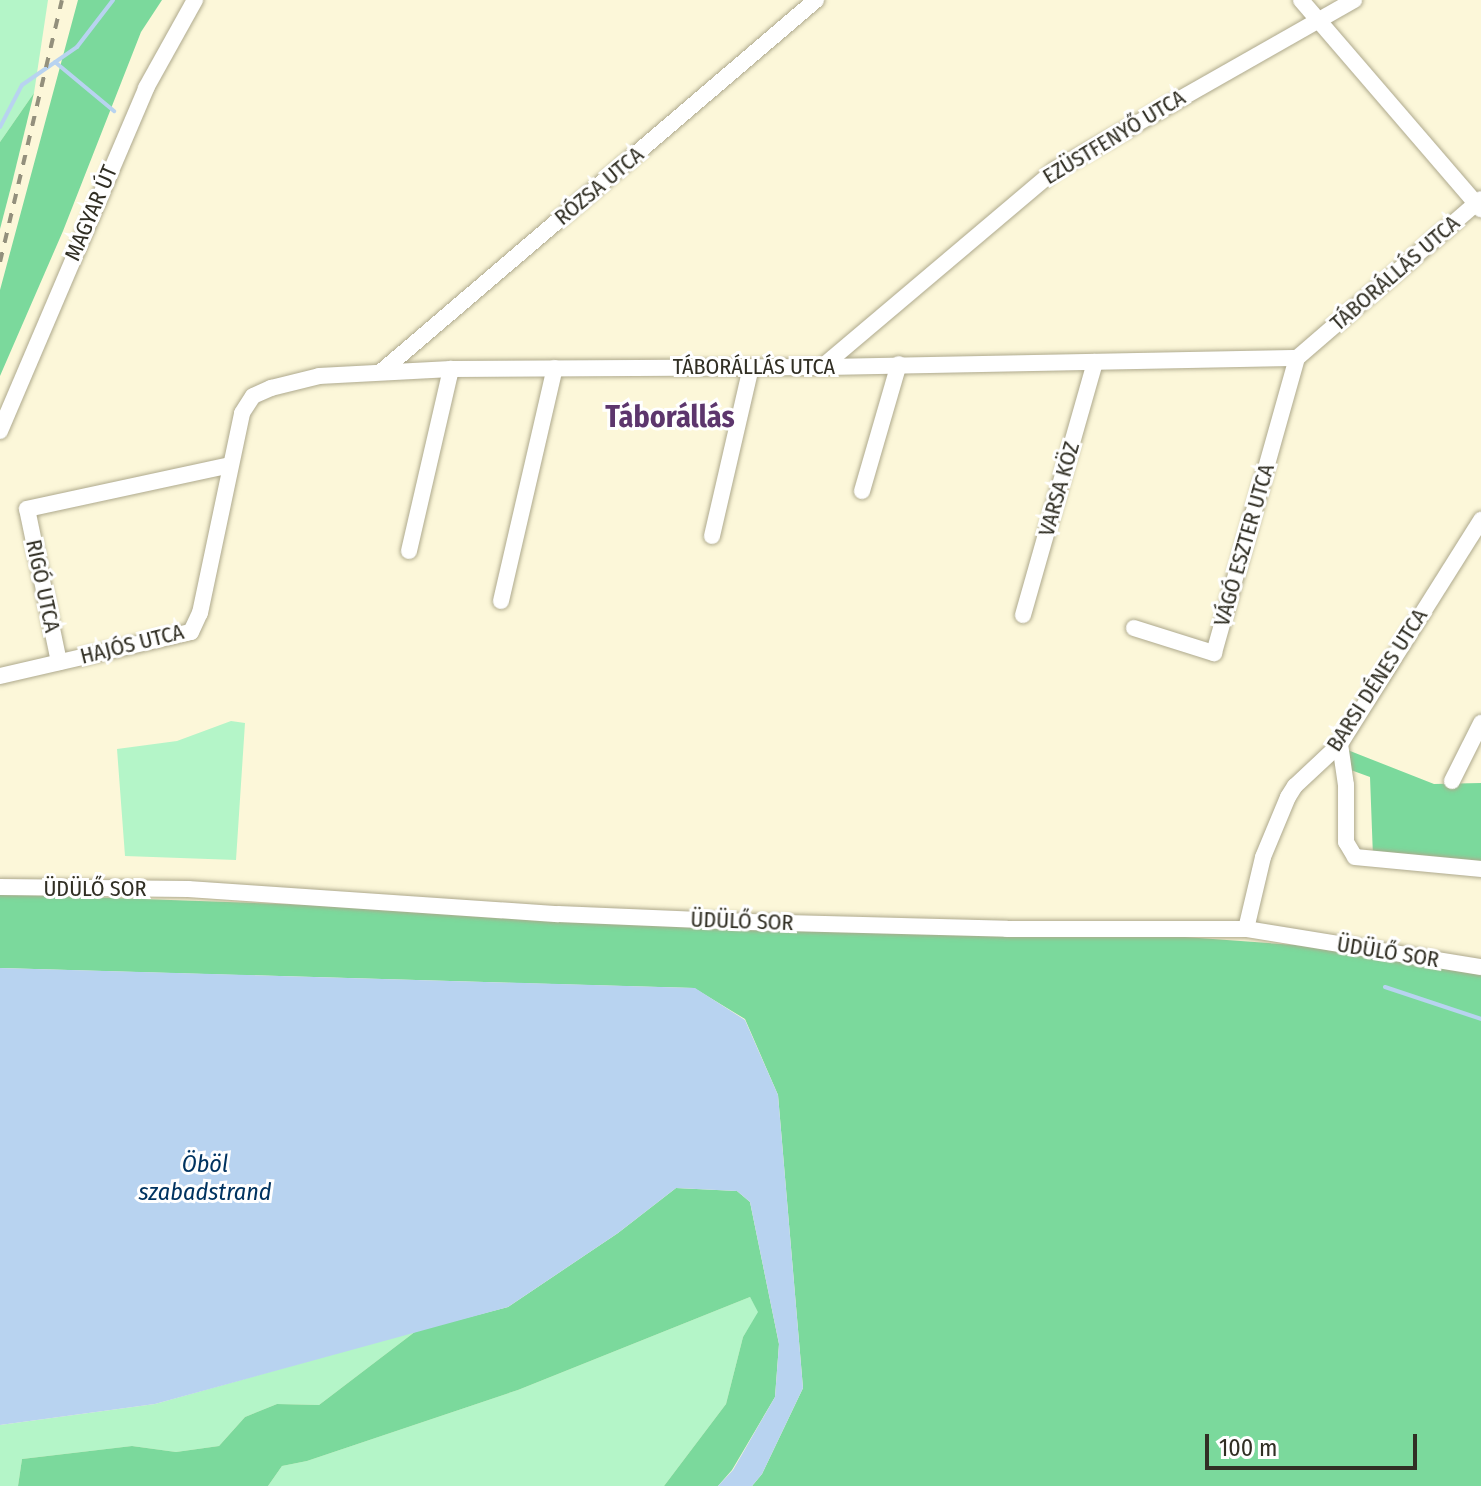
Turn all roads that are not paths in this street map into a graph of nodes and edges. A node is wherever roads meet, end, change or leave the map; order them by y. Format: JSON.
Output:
{"nodes":[{"id":1,"x":195,"y":0,"type":"edge"},
{"id":2,"x":816,"y":0,"type":"edge"},
{"id":3,"x":1301,"y":0,"type":"edge"},
{"id":4,"x":1354,"y":0,"type":"edge"},
{"id":5,"x":1318,"y":20,"type":"junction"},
{"id":6,"x":1480,"y":204,"type":"edge"},
{"id":7,"x":1297,"y":358,"type":"junction"},
{"id":8,"x":1095,"y":362,"type":"junction"},
{"id":9,"x":899,"y":364,"type":"junction"},
{"id":10,"x":751,"y":367,"type":"junction"},
{"id":11,"x":822,"y":367,"type":"junction"},
{"id":12,"x":555,"y":368,"type":"junction"},
{"id":13,"x":451,"y":369,"type":"junction"},
{"id":14,"x":382,"y":371,"type":"junction"},
{"id":15,"x":0,"y":431,"type":"edge"},
{"id":16,"x":230,"y":465,"type":"junction"},
{"id":17,"x":862,"y":491,"type":"dead end"},
{"id":18,"x":1481,"y":520,"type":"edge"},
{"id":19,"x":712,"y":536,"type":"dead end"},
{"id":20,"x":409,"y":551,"type":"dead end"},
{"id":21,"x":501,"y":601,"type":"dead end"},
{"id":22,"x":1023,"y":615,"type":"dead end"},
{"id":23,"x":1134,"y":628,"type":"dead end"},
{"id":24,"x":59,"y":662,"type":"junction"},
{"id":25,"x":0,"y":676,"type":"edge"},
{"id":26,"x":1481,"y":723,"type":"edge"},
{"id":27,"x":1340,"y":744,"type":"junction"},
{"id":28,"x":1452,"y":781,"type":"dead end"},
{"id":29,"x":1481,"y":869,"type":"edge"},
{"id":30,"x":0,"y":887,"type":"edge"},
{"id":31,"x":1246,"y":929,"type":"junction"},
{"id":32,"x":1481,"y":967,"type":"edge"}],
"edges":[{"from":1,"to":15,"type":"street","name":"MAGYAR ÚT"},
{"from":2,"to":14,"type":"street","name":"RÓZSA UTCA"},
{"from":3,"to":5,"type":"street"},
{"from":4,"to":5,"type":"street","name":"EZÜSTFENYŐ UTCA"},
{"from":5,"to":6,"type":"street"},
{"from":5,"to":11,"type":"street","name":"EZÜSTFENYŐ UTCA"},
{"from":6,"to":7,"type":"street","name":"TÁBORÁLLÁS UTCA"},
{"from":7,"to":8,"type":"street","name":"TÁBORÁLLÁS UTCA"},
{"from":7,"to":23,"type":"street","name":"VÁGÓ ESZTER UTCA"},
{"from":8,"to":9,"type":"street","name":"TÁBORÁLLÁS UTCA"},
{"from":8,"to":22,"type":"street","name":"VARSA KÖZ"},
{"from":9,"to":11,"type":"street","name":"TÁBORÁLLÁS UTCA"},
{"from":9,"to":17,"type":"street"},
{"from":10,"to":11,"type":"street","name":"TÁBORÁLLÁS UTCA"},
{"from":10,"to":12,"type":"street","name":"TÁBORÁLLÁS UTCA"},
{"from":10,"to":19,"type":"street"},
{"from":12,"to":13,"type":"street","name":"TÁBORÁLLÁS UTCA"},
{"from":12,"to":21,"type":"street"},
{"from":13,"to":14,"type":"street","name":"TÁBORÁLLÁS UTCA"},
{"from":13,"to":20,"type":"street"},
{"from":14,"to":16,"type":"street","name":"TÁBORÁLLÁS UTCA"},
{"from":16,"to":24,"type":"street","name":"HAJÓS UTCA"},
{"from":16,"to":24,"type":"street","name":"RIGÓ UTCA"},
{"from":18,"to":27,"type":"street","name":"BARSI DÉNES UTCA"},
{"from":24,"to":25,"type":"street","name":"HAJÓS UTCA"},
{"from":26,"to":28,"type":"street"},
{"from":27,"to":29,"type":"street"},
{"from":27,"to":31,"type":"street","name":"BARSI DÉNES UTCA"},
{"from":30,"to":31,"type":"street","name":"ÜDÜLŐ SOR"},
{"from":31,"to":32,"type":"street","name":"ÜDÜLŐ SOR"}]}
